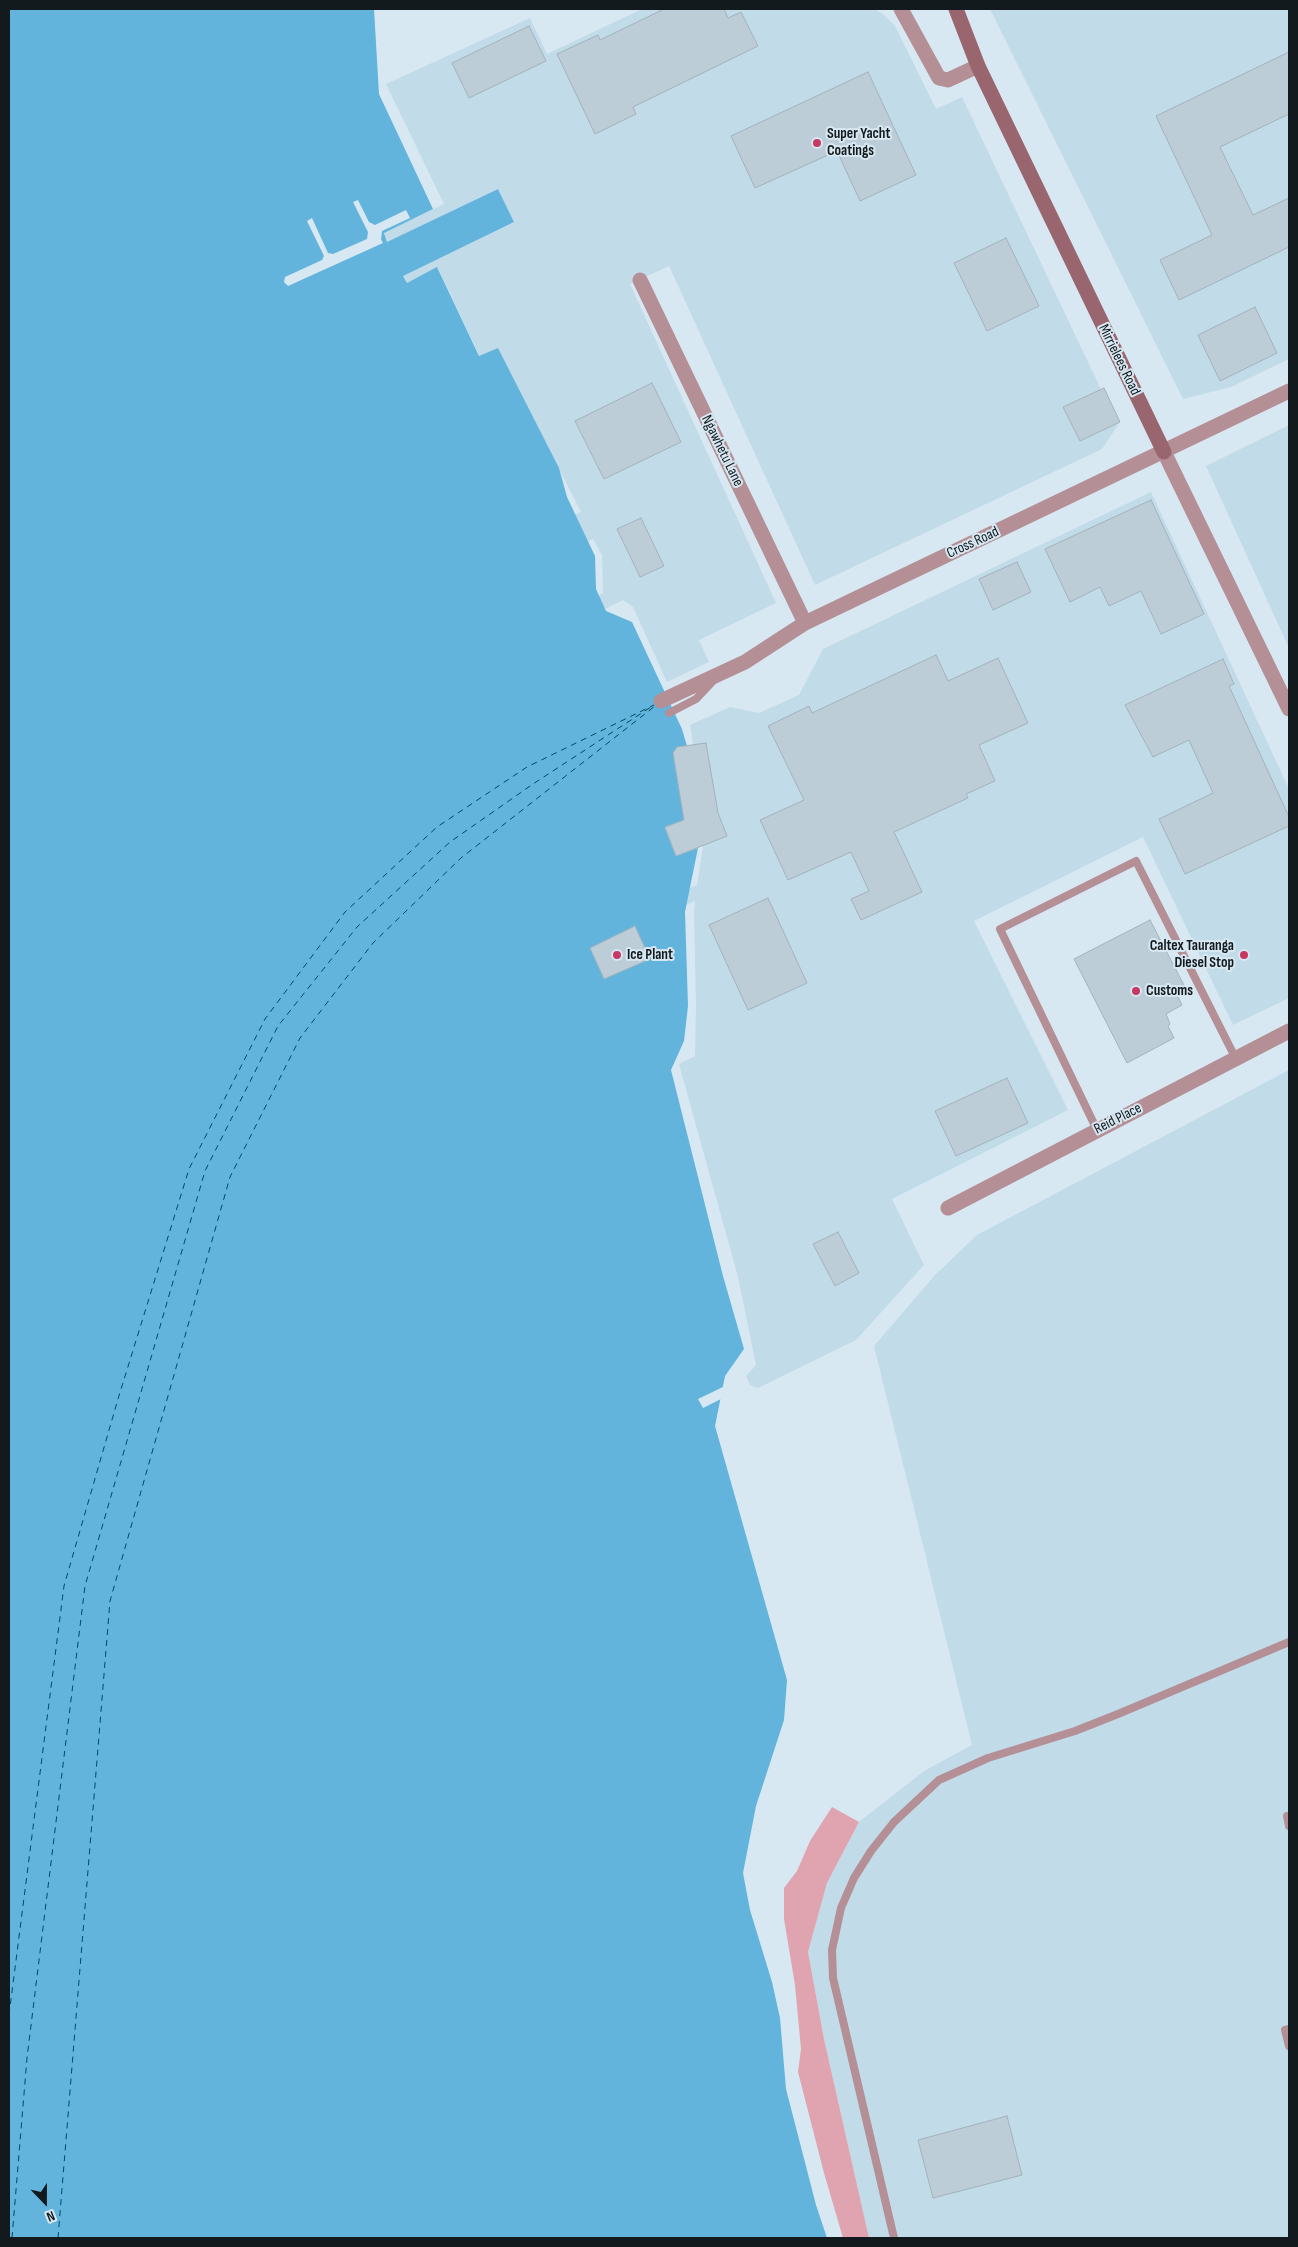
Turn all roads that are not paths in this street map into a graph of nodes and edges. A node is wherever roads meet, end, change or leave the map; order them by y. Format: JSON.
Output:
{"nodes":[{"id":1,"x":901,"y":9,"type":"edge"},
{"id":2,"x":956,"y":9,"type":"edge"},
{"id":3,"x":978,"y":66,"type":"junction"},
{"id":4,"x":640,"y":280,"type":"dead end"},
{"id":5,"x":1289,"y":391,"type":"edge"},
{"id":6,"x":1164,"y":452,"type":"junction"},
{"id":7,"x":805,"y":623,"type":"junction"},
{"id":8,"x":1286,"y":692,"type":"edge"},
{"id":9,"x":665,"y":707,"type":"dead end"},
{"id":10,"x":1289,"y":709,"type":"edge"},
{"id":11,"x":1289,"y":1031,"type":"edge"},
{"id":12,"x":1236,"y":1058,"type":"junction"},
{"id":13,"x":1097,"y":1130,"type":"junction"},
{"id":14,"x":948,"y":1208,"type":"dead end"},
{"id":15,"x":1289,"y":1642,"type":"edge"},
{"id":16,"x":1289,"y":1816,"type":"edge"},
{"id":17,"x":1289,"y":1826,"type":"edge"},
{"id":18,"x":1289,"y":2029,"type":"edge"},
{"id":19,"x":1289,"y":2046,"type":"edge"},
{"id":20,"x":894,"y":2238,"type":"edge"}],
"edges":[{"from":1,"to":3,"type":"street"},
{"from":2,"to":3,"type":"main road","name":"Mirrielees Road"},
{"from":3,"to":6,"type":"main road","name":"Mirrielees Road"},
{"from":4,"to":7,"type":"street","name":"Ngawhetu Lane"},
{"from":5,"to":6,"type":"street","name":"Cross Road"},
{"from":6,"to":7,"type":"street","name":"Cross Road"},
{"from":6,"to":8,"type":"street","name":"Mirrielees Road"},
{"from":7,"to":9,"type":"street","name":"Cross Road"},
{"from":8,"to":10,"type":"street","name":"Mirrielees Road"},
{"from":11,"to":12,"type":"street","name":"Reid Place"},
{"from":12,"to":13,"type":"street","name":"Reid Place"},
{"from":12,"to":13,"type":"lane"},
{"from":13,"to":14,"type":"street","name":"Reid Place"},
{"from":15,"to":20,"type":"lane"},
{"from":16,"to":17,"type":"lane"},
{"from":18,"to":19,"type":"lane"}]}
